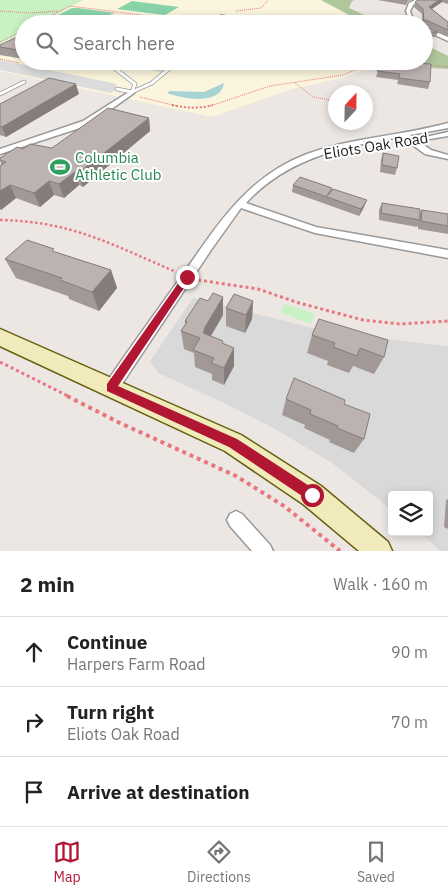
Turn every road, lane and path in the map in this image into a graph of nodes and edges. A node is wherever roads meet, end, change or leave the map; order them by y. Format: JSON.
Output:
{"nodes":[{"id":1,"x":418,"y":0,"type":"edge"},
{"id":2,"x":61,"y":10,"type":"junction"},
{"id":3,"x":0,"y":11,"type":"edge"},
{"id":4,"x":52,"y":15,"type":"edge"},
{"id":5,"x":152,"y":15,"type":"edge"},
{"id":6,"x":409,"y":15,"type":"edge"},
{"id":7,"x":433,"y":32,"type":"edge"},
{"id":8,"x":15,"y":34,"type":"edge"},
{"id":9,"x":448,"y":39,"type":"edge"},
{"id":10,"x":0,"y":42,"type":"edge"},
{"id":11,"x":0,"y":59,"type":"edge"},
{"id":12,"x":15,"y":62,"type":"edge"},
{"id":13,"x":433,"y":66,"type":"edge"},
{"id":14,"x":448,"y":67,"type":"edge"},
{"id":15,"x":117,"y":70,"type":"edge"},
{"id":16,"x":167,"y":70,"type":"edge"},
{"id":17,"x":356,"y":70,"type":"edge"},
{"id":18,"x":24,"y":82,"type":"dead end"},
{"id":19,"x":294,"y":83,"type":"junction"},
{"id":20,"x":117,"y":89,"type":"dead end"},
{"id":21,"x":130,"y":93,"type":"junction"},
{"id":22,"x":0,"y":94,"type":"edge"},
{"id":23,"x":328,"y":100,"type":"edge"},
{"id":24,"x":448,"y":125,"type":"edge"},
{"id":25,"x":448,"y":134,"type":"edge"},
{"id":26,"x":407,"y":137,"type":"junction"},
{"id":27,"x":0,"y":152,"type":"edge"},
{"id":28,"x":448,"y":157,"type":"edge"},
{"id":29,"x":238,"y":204,"type":"junction"},
{"id":30,"x":448,"y":254,"type":"edge"},
{"id":31,"x":363,"y":320,"type":"dead end"},
{"id":32,"x":448,"y":320,"type":"edge"},
{"id":33,"x":0,"y":337,"type":"edge"},
{"id":34,"x":0,"y":362,"type":"edge"},
{"id":35,"x":111,"y":388,"type":"junction"},
{"id":36,"x":236,"y":520,"type":"dead end"},
{"id":37,"x":264,"y":551,"type":"edge"},
{"id":38,"x":340,"y":551,"type":"edge"},
{"id":39,"x":379,"y":551,"type":"edge"}],
"edges":[{"from":1,"to":6,"type":"street"},
{"from":2,"to":3,"type":"path"},
{"from":2,"to":4,"type":"path"},
{"from":2,"to":5,"type":"path"},
{"from":7,"to":9,"type":"street"},
{"from":8,"to":10,"type":"path"},
{"from":11,"to":12,"type":"path"},
{"from":13,"to":14,"type":"path"},
{"from":15,"to":21,"type":"lane"},
{"from":16,"to":21,"type":"lane"},
{"from":17,"to":19,"type":"path"},
{"from":18,"to":22,"type":"lane"},
{"from":19,"to":21,"type":"path"},
{"from":19,"to":23,"type":"path"},
{"from":20,"to":21,"type":"lane"},
{"from":21,"to":27,"type":"street"},
{"from":24,"to":26,"type":"street","name":"Eliots Oak Road"},
{"from":25,"to":26,"type":"street","name":"Eliots Oak Road"},
{"from":26,"to":28,"type":"street"},
{"from":26,"to":29,"type":"street","name":"Eliots Oak Road"},
{"from":29,"to":30,"type":"street"},
{"from":29,"to":35,"type":"street","name":"Eliots Oak Road"},
{"from":31,"to":32,"type":"path"},
{"from":33,"to":35,"type":"main road"},
{"from":34,"to":38,"type":"path"},
{"from":35,"to":39,"type":"main road"},
{"from":36,"to":37,"type":"street"}]}
